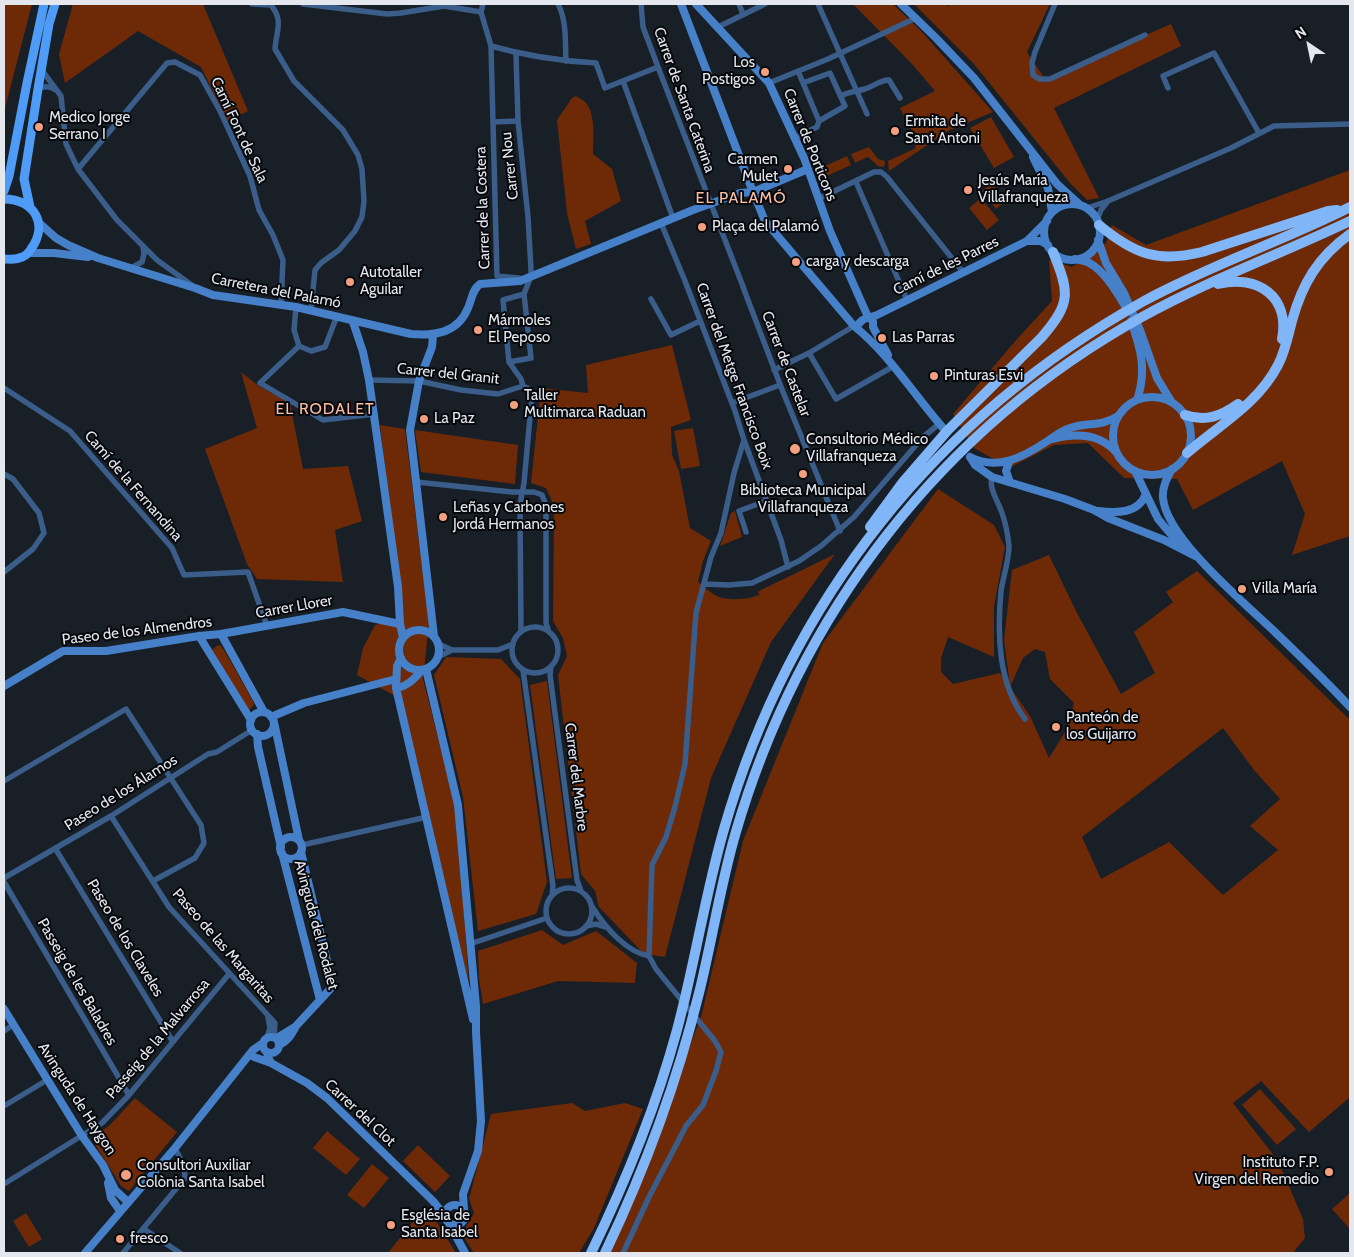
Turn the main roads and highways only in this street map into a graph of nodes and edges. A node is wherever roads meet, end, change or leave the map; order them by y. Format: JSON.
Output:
{"nodes":[{"id":1,"x":44,"y":4,"type":"edge"},
{"id":2,"x":55,"y":4,"type":"edge"},
{"id":3,"x":4,"y":191,"type":"edge"},
{"id":4,"x":4,"y":200,"type":"edge"},
{"id":5,"x":30,"y":207,"type":"junction"},
{"id":6,"x":1350,"y":207,"type":"edge"},
{"id":7,"x":1350,"y":221,"type":"edge"},
{"id":8,"x":1098,"y":223,"type":"road end"},
{"id":9,"x":1350,"y":234,"type":"edge"},
{"id":10,"x":1051,"y":248,"type":"road end"},
{"id":11,"x":4,"y":259,"type":"edge"},
{"id":12,"x":1198,"y":289,"type":"junction"},
{"id":13,"x":1185,"y":416,"type":"road end"},
{"id":14,"x":1187,"y":453,"type":"road end"},
{"id":15,"x":844,"y":571,"type":"junction"},
{"id":16,"x":591,"y":1253,"type":"edge"},
{"id":17,"x":605,"y":1253,"type":"edge"}],
"edges":[{"from":1,"to":3,"type":"main road"},
{"from":2,"to":5,"type":"main road"},
{"from":4,"to":5,"type":"main road"},
{"from":5,"to":11,"type":"main road"},
{"from":6,"to":8,"type":"highway"},
{"from":6,"to":15,"type":"highway"},
{"from":7,"to":12,"type":"highway"},
{"from":9,"to":14,"type":"highway"},
{"from":10,"to":15,"type":"highway"},
{"from":12,"to":13,"type":"highway"},
{"from":12,"to":17,"type":"highway"},
{"from":15,"to":16,"type":"highway"}]}
